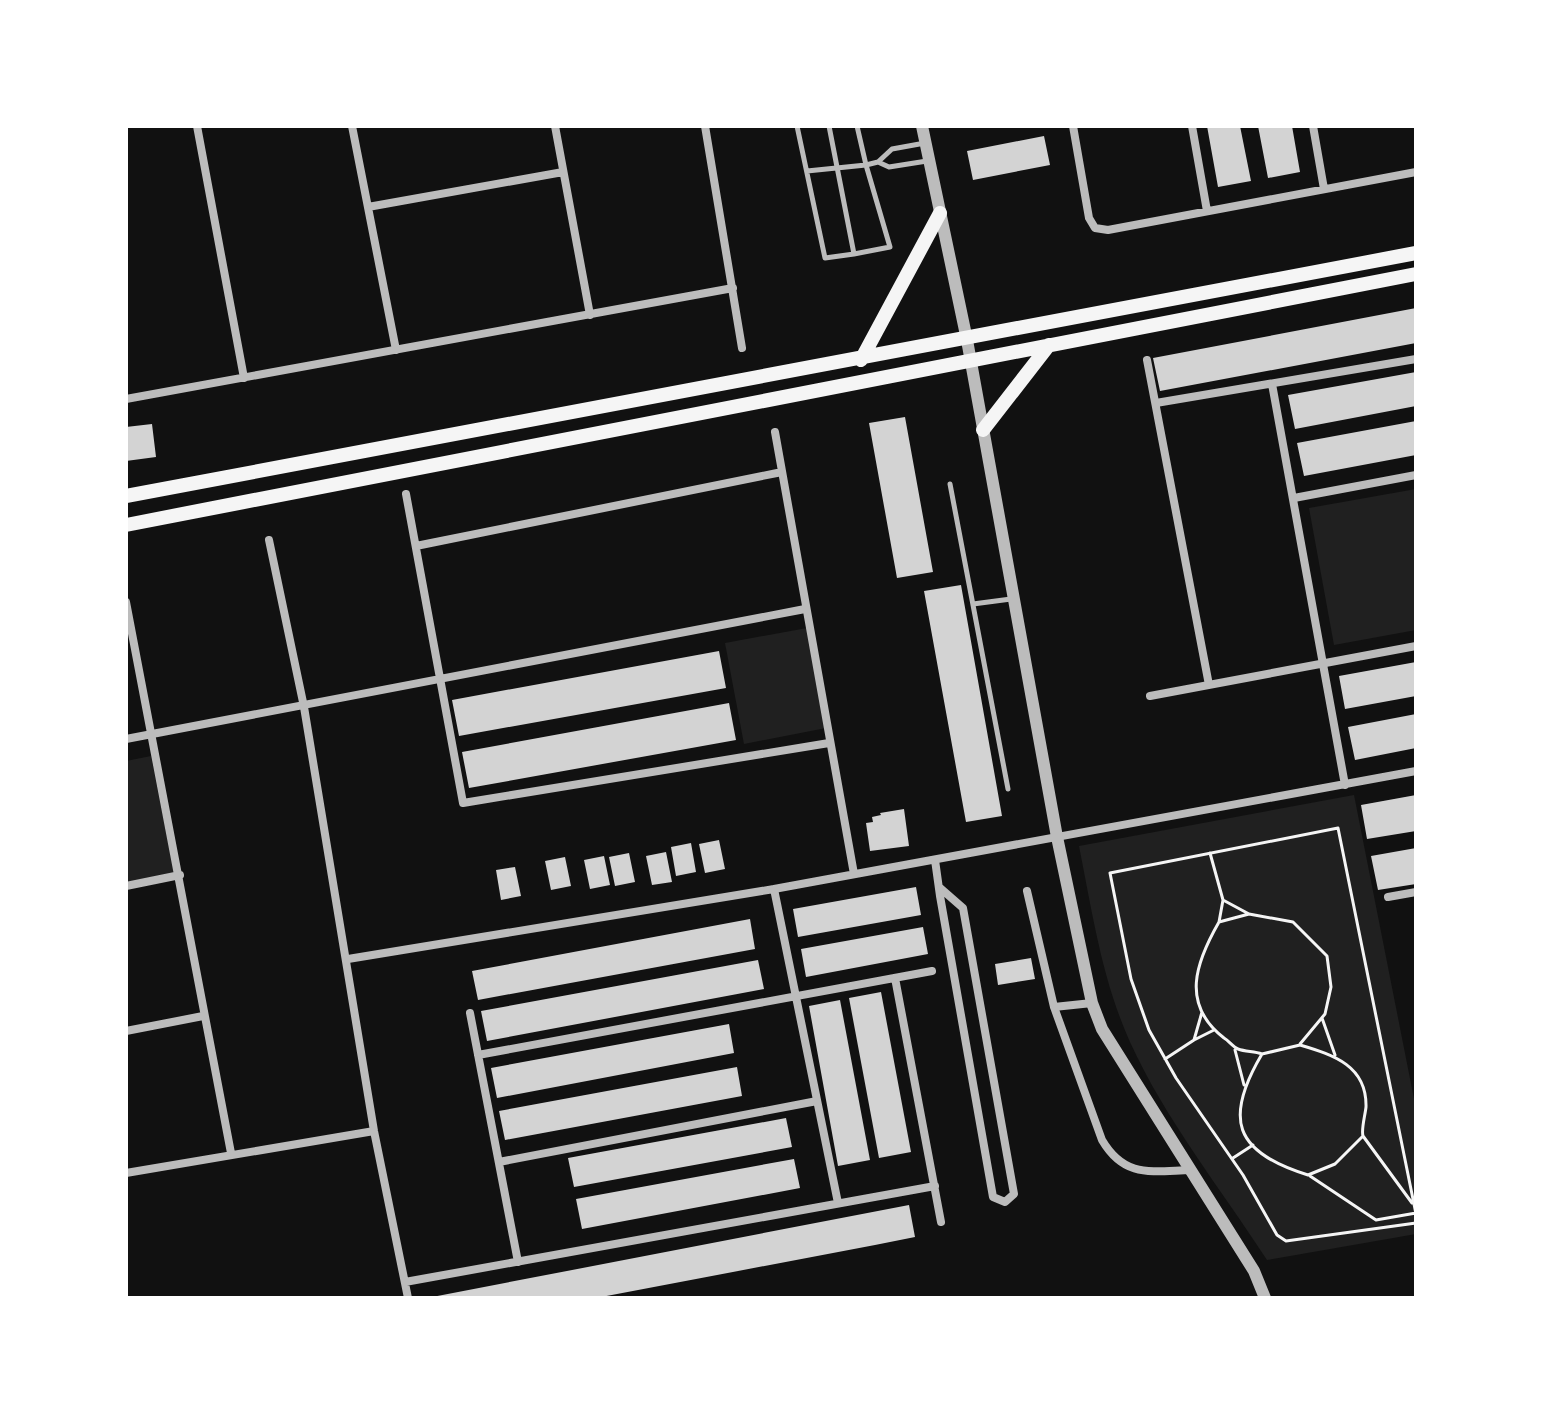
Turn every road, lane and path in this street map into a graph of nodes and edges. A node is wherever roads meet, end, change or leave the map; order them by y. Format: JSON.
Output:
{"nodes":[{"id":1,"x":197,"y":126,"type":"edge"},
{"id":2,"x":352,"y":126,"type":"edge"},
{"id":3,"x":555,"y":126,"type":"edge"},
{"id":4,"x":705,"y":126,"type":"edge"},
{"id":5,"x":797,"y":126,"type":"edge"},
{"id":6,"x":829,"y":126,"type":"edge"},
{"id":7,"x":857,"y":126,"type":"edge"},
{"id":8,"x":922,"y":126,"type":"edge"},
{"id":9,"x":1073,"y":126,"type":"edge"},
{"id":10,"x":1192,"y":126,"type":"edge"},
{"id":11,"x":1313,"y":126,"type":"edge"},
{"id":12,"x":925,"y":143,"type":"junction"},
{"id":13,"x":929,"y":161,"type":"junction"},
{"id":14,"x":878,"y":162,"type":"junction"},
{"id":15,"x":866,"y":165,"type":"junction"},
{"id":16,"x":837,"y":169,"type":"junction"},
{"id":17,"x":807,"y":171,"type":"junction"},
{"id":18,"x":563,"y":172,"type":"junction"},
{"id":19,"x":1416,"y":172,"type":"edge"},
{"id":20,"x":1324,"y":189,"type":"junction"},
{"id":21,"x":368,"y":207,"type":"junction"},
{"id":22,"x":1207,"y":211,"type":"junction"},
{"id":23,"x":940,"y":213,"type":"junction"},
{"id":24,"x":1416,"y":253,"type":"edge"},
{"id":25,"x":854,"y":254,"type":"junction"},
{"id":26,"x":1416,"y":274,"type":"edge"},
{"id":27,"x":733,"y":288,"type":"junction"},
{"id":28,"x":590,"y":315,"type":"junction"},
{"id":29,"x":967,"y":340,"type":"junction"},
{"id":30,"x":1049,"y":345,"type":"junction"},
{"id":31,"x":742,"y":348,"type":"dead end"},
{"id":32,"x":396,"y":350,"type":"junction"},
{"id":33,"x":1416,"y":359,"type":"edge"},
{"id":34,"x":861,"y":360,"type":"junction"},
{"id":35,"x":971,"y":360,"type":"junction"},
{"id":36,"x":1147,"y":360,"type":"dead end"},
{"id":37,"x":244,"y":378,"type":"junction"},
{"id":38,"x":1272,"y":384,"type":"junction"},
{"id":39,"x":126,"y":399,"type":"edge"},
{"id":40,"x":1156,"y":403,"type":"junction"},
{"id":41,"x":983,"y":430,"type":"junction"},
{"id":42,"x":775,"y":432,"type":"dead end"},
{"id":43,"x":782,"y":472,"type":"junction"},
{"id":44,"x":1416,"y":475,"type":"edge"},
{"id":45,"x":950,"y":484,"type":"dead end"},
{"id":46,"x":406,"y":494,"type":"dead end"},
{"id":47,"x":126,"y":496,"type":"edge"},
{"id":48,"x":1294,"y":498,"type":"junction"},
{"id":49,"x":126,"y":525,"type":"edge"},
{"id":50,"x":269,"y":540,"type":"dead end"},
{"id":51,"x":416,"y":546,"type":"junction"},
{"id":52,"x":1014,"y":598,"type":"junction"},
{"id":53,"x":126,"y":602,"type":"edge"},
{"id":54,"x":973,"y":604,"type":"junction"},
{"id":55,"x":805,"y":609,"type":"junction"},
{"id":56,"x":1416,"y":646,"type":"edge"},
{"id":57,"x":1323,"y":664,"type":"junction"},
{"id":58,"x":440,"y":680,"type":"junction"},
{"id":59,"x":1209,"y":685,"type":"junction"},
{"id":60,"x":1150,"y":696,"type":"dead end"},
{"id":61,"x":304,"y":707,"type":"junction"},
{"id":62,"x":153,"y":735,"type":"junction"},
{"id":63,"x":126,"y":739,"type":"edge"},
{"id":64,"x":829,"y":743,"type":"junction"},
{"id":65,"x":1416,"y":771,"type":"edge"},
{"id":66,"x":1345,"y":785,"type":"junction"},
{"id":67,"x":1008,"y":789,"type":"dead end"},
{"id":68,"x":1057,"y":837,"type":"junction"},
{"id":69,"x":1210,"y":853,"type":"junction"},
{"id":70,"x":935,"y":860,"type":"junction"},
{"id":71,"x":854,"y":874,"type":"junction"},
{"id":72,"x":180,"y":875,"type":"junction"},
{"id":73,"x":126,"y":886,"type":"edge"},
{"id":74,"x":939,"y":887,"type":"junction"},
{"id":75,"x":774,"y":889,"type":"junction"},
{"id":76,"x":1027,"y":891,"type":"dead end"},
{"id":77,"x":1416,"y":892,"type":"edge"},
{"id":78,"x":1388,"y":897,"type":"dead end"},
{"id":79,"x":1223,"y":900,"type":"junction"},
{"id":80,"x":1249,"y":914,"type":"junction"},
{"id":81,"x":1219,"y":922,"type":"junction"},
{"id":82,"x":348,"y":959,"type":"junction"},
{"id":83,"x":932,"y":971,"type":"dead end"},
{"id":84,"x":895,"y":978,"type":"junction"},
{"id":85,"x":796,"y":997,"type":"junction"},
{"id":86,"x":1092,"y":1003,"type":"junction"},
{"id":87,"x":1054,"y":1007,"type":"junction"},
{"id":88,"x":1202,"y":1011,"type":"junction"},
{"id":89,"x":470,"y":1013,"type":"dead end"},
{"id":90,"x":203,"y":1016,"type":"junction"},
{"id":91,"x":1322,"y":1018,"type":"junction"},
{"id":92,"x":1214,"y":1030,"type":"junction"},
{"id":93,"x":126,"y":1031,"type":"edge"},
{"id":94,"x":1194,"y":1040,"type":"junction"},
{"id":95,"x":1300,"y":1045,"type":"junction"},
{"id":96,"x":1235,"y":1049,"type":"junction"},
{"id":97,"x":1262,"y":1054,"type":"junction"},
{"id":98,"x":478,"y":1055,"type":"junction"},
{"id":99,"x":1335,"y":1055,"type":"junction"},
{"id":100,"x":1165,"y":1059,"type":"junction"},
{"id":101,"x":1244,"y":1085,"type":"junction"},
{"id":102,"x":817,"y":1101,"type":"junction"},
{"id":103,"x":374,"y":1131,"type":"junction"},
{"id":104,"x":1363,"y":1136,"type":"junction"},
{"id":105,"x":1253,"y":1145,"type":"junction"},
{"id":106,"x":231,"y":1153,"type":"junction"},
{"id":107,"x":1232,"y":1159,"type":"junction"},
{"id":108,"x":499,"y":1162,"type":"junction"},
{"id":109,"x":1191,"y":1170,"type":"junction"},
{"id":110,"x":126,"y":1173,"type":"edge"},
{"id":111,"x":1308,"y":1175,"type":"junction"},
{"id":112,"x":935,"y":1186,"type":"junction"},
{"id":113,"x":838,"y":1203,"type":"junction"},
{"id":114,"x":1415,"y":1204,"type":"edge"},
{"id":115,"x":1416,"y":1214,"type":"edge"},
{"id":116,"x":941,"y":1222,"type":"dead end"},
{"id":117,"x":1416,"y":1223,"type":"edge"},
{"id":118,"x":518,"y":1262,"type":"junction"},
{"id":119,"x":405,"y":1282,"type":"junction"},
{"id":120,"x":408,"y":1298,"type":"edge"},
{"id":121,"x":1264,"y":1298,"type":"edge"}],
"edges":[{"from":1,"to":37,"type":"street"},
{"from":2,"to":21,"type":"street"},
{"from":3,"to":18,"type":"street"},
{"from":4,"to":27,"type":"street"},
{"from":5,"to":17,"type":"lane"},
{"from":6,"to":16,"type":"lane"},
{"from":7,"to":15,"type":"lane"},
{"from":8,"to":12,"type":"street"},
{"from":9,"to":22,"type":"street"},
{"from":10,"to":22,"type":"street"},
{"from":11,"to":20,"type":"street"},
{"from":12,"to":13,"type":"street"},
{"from":12,"to":14,"type":"lane"},
{"from":13,"to":14,"type":"lane"},
{"from":13,"to":23,"type":"street"},
{"from":14,"to":15,"type":"lane"},
{"from":15,"to":16,"type":"lane"},
{"from":15,"to":25,"type":"lane"},
{"from":16,"to":17,"type":"lane"},
{"from":16,"to":25,"type":"lane"},
{"from":17,"to":25,"type":"lane"},
{"from":18,"to":21,"type":"street"},
{"from":18,"to":28,"type":"street"},
{"from":19,"to":20,"type":"street"},
{"from":20,"to":22,"type":"street"},
{"from":21,"to":32,"type":"street"},
{"from":23,"to":29,"type":"street"},
{"from":23,"to":34,"type":"main road"},
{"from":24,"to":29,"type":"main road"},
{"from":26,"to":30,"type":"main road"},
{"from":27,"to":28,"type":"street"},
{"from":27,"to":31,"type":"street"},
{"from":28,"to":32,"type":"street"},
{"from":29,"to":34,"type":"main road"},
{"from":29,"to":35,"type":"street"},
{"from":30,"to":35,"type":"main road"},
{"from":30,"to":41,"type":"main road"},
{"from":32,"to":37,"type":"street"},
{"from":33,"to":38,"type":"street"},
{"from":34,"to":47,"type":"main road"},
{"from":35,"to":41,"type":"street"},
{"from":35,"to":49,"type":"main road"},
{"from":36,"to":40,"type":"street"},
{"from":37,"to":39,"type":"street"},
{"from":38,"to":40,"type":"street"},
{"from":38,"to":48,"type":"street"},
{"from":40,"to":59,"type":"street"},
{"from":41,"to":52,"type":"street"},
{"from":42,"to":43,"type":"street"},
{"from":43,"to":51,"type":"street"},
{"from":43,"to":55,"type":"street"},
{"from":44,"to":48,"type":"street"},
{"from":45,"to":54,"type":"lane"},
{"from":46,"to":51,"type":"street"},
{"from":48,"to":57,"type":"street"},
{"from":50,"to":61,"type":"street"},
{"from":51,"to":58,"type":"street"},
{"from":52,"to":54,"type":"lane"},
{"from":52,"to":68,"type":"street"},
{"from":53,"to":62,"type":"street"},
{"from":54,"to":67,"type":"lane"},
{"from":55,"to":58,"type":"street"},
{"from":55,"to":64,"type":"street"},
{"from":56,"to":57,"type":"street"},
{"from":57,"to":59,"type":"street"},
{"from":57,"to":66,"type":"street"},
{"from":58,"to":61,"type":"street"},
{"from":58,"to":64,"type":"street"},
{"from":59,"to":60,"type":"street"},
{"from":61,"to":62,"type":"street"},
{"from":61,"to":82,"type":"street"},
{"from":62,"to":63,"type":"street"},
{"from":62,"to":72,"type":"street"},
{"from":64,"to":71,"type":"street"},
{"from":65,"to":66,"type":"street"},
{"from":66,"to":68,"type":"street"},
{"from":68,"to":70,"type":"street"},
{"from":68,"to":86,"type":"street"},
{"from":69,"to":79,"type":"path"},
{"from":69,"to":100,"type":"path"},
{"from":69,"to":114,"type":"path"},
{"from":70,"to":71,"type":"street"},
{"from":70,"to":74,"type":"street"},
{"from":71,"to":75,"type":"street"},
{"from":72,"to":73,"type":"street"},
{"from":72,"to":90,"type":"street"},
{"from":74,"to":74,"type":"street"},
{"from":75,"to":82,"type":"street"},
{"from":75,"to":85,"type":"street"},
{"from":76,"to":87,"type":"street"},
{"from":77,"to":78,"type":"street"},
{"from":79,"to":80,"type":"path"},
{"from":79,"to":81,"type":"path"},
{"from":80,"to":81,"type":"path"},
{"from":80,"to":91,"type":"path"},
{"from":81,"to":88,"type":"path"},
{"from":82,"to":103,"type":"street"},
{"from":83,"to":84,"type":"street"},
{"from":84,"to":85,"type":"street"},
{"from":84,"to":112,"type":"street"},
{"from":85,"to":98,"type":"street"},
{"from":85,"to":102,"type":"street"},
{"from":86,"to":87,"type":"street"},
{"from":86,"to":109,"type":"street"},
{"from":87,"to":109,"type":"street"},
{"from":88,"to":92,"type":"path"},
{"from":88,"to":94,"type":"path"},
{"from":89,"to":98,"type":"street"},
{"from":90,"to":93,"type":"street"},
{"from":90,"to":106,"type":"street"},
{"from":91,"to":95,"type":"path"},
{"from":91,"to":99,"type":"path"},
{"from":92,"to":94,"type":"path"},
{"from":92,"to":96,"type":"path"},
{"from":94,"to":100,"type":"path"},
{"from":95,"to":97,"type":"path"},
{"from":95,"to":99,"type":"path"},
{"from":96,"to":97,"type":"path"},
{"from":96,"to":101,"type":"path"},
{"from":97,"to":101,"type":"path"},
{"from":98,"to":108,"type":"street"},
{"from":99,"to":104,"type":"path"},
{"from":100,"to":107,"type":"path"},
{"from":101,"to":105,"type":"path"},
{"from":102,"to":108,"type":"street"},
{"from":102,"to":113,"type":"street"},
{"from":103,"to":106,"type":"street"},
{"from":103,"to":119,"type":"street"},
{"from":104,"to":111,"type":"path"},
{"from":104,"to":114,"type":"path"},
{"from":105,"to":107,"type":"path"},
{"from":105,"to":111,"type":"path"},
{"from":106,"to":110,"type":"street"},
{"from":107,"to":117,"type":"path"},
{"from":108,"to":118,"type":"street"},
{"from":109,"to":121,"type":"street"},
{"from":111,"to":115,"type":"path"},
{"from":112,"to":113,"type":"street"},
{"from":112,"to":116,"type":"street"},
{"from":113,"to":118,"type":"street"},
{"from":114,"to":115,"type":"path"},
{"from":118,"to":119,"type":"street"},
{"from":119,"to":120,"type":"street"}]}
